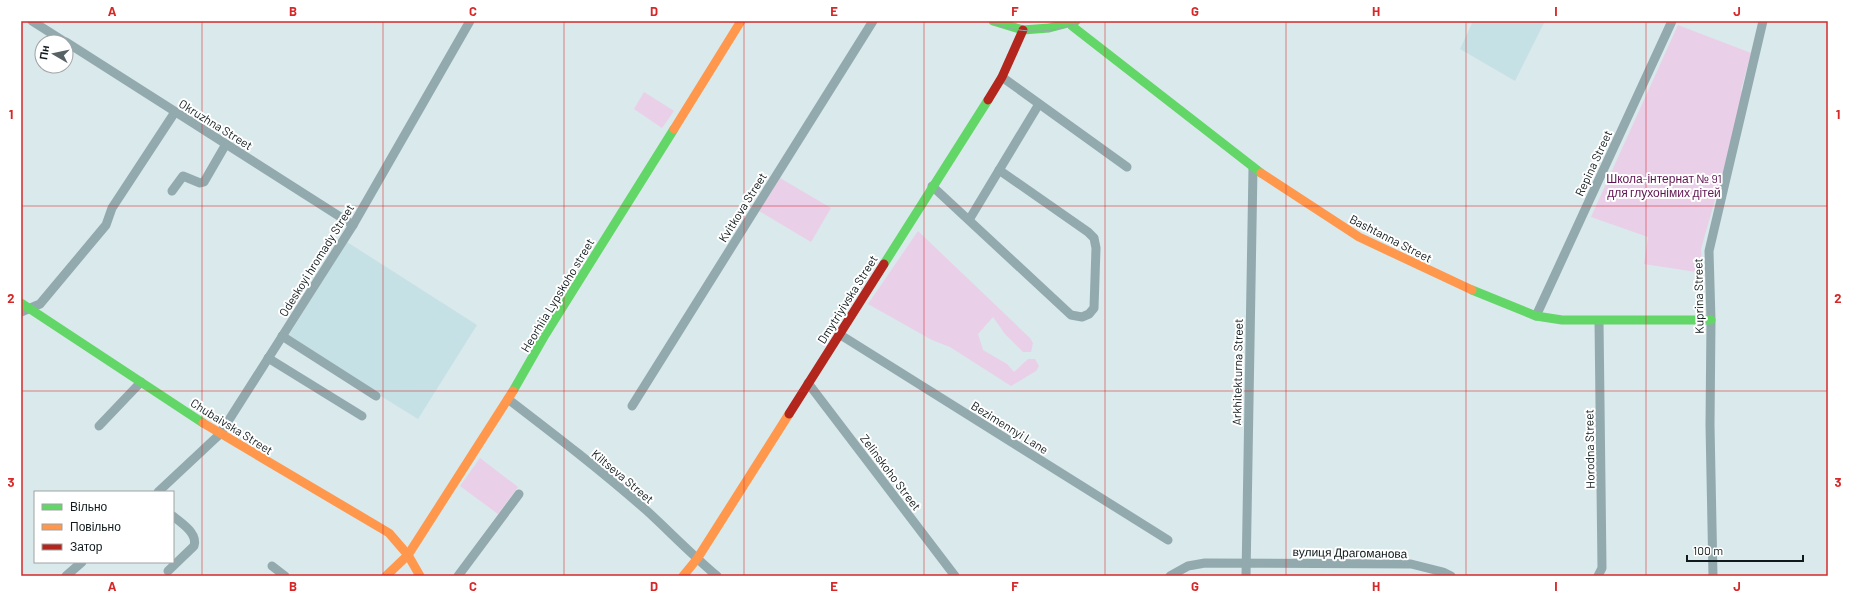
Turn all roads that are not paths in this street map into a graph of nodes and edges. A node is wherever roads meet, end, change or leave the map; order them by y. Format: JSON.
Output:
{"nodes":[{"id":1,"x":32,"y":21,"type":"edge"},
{"id":2,"x":470,"y":21,"type":"edge"},
{"id":3,"x":741,"y":21,"type":"edge"},
{"id":4,"x":873,"y":21,"type":"edge"},
{"id":5,"x":993,"y":21,"type":"edge"},
{"id":6,"x":1672,"y":21,"type":"edge"},
{"id":7,"x":1763,"y":21,"type":"edge"},
{"id":8,"x":1074,"y":22,"type":"edge"},
{"id":9,"x":1023,"y":30,"type":"junction"},
{"id":10,"x":53,"y":34,"type":"edge"},
{"id":11,"x":74,"y":47,"type":"edge"},
{"id":12,"x":1002,"y":77,"type":"junction"},
{"id":13,"x":1039,"y":104,"type":"junction"},
{"id":14,"x":175,"y":112,"type":"junction"},
{"id":15,"x":226,"y":144,"type":"junction"},
{"id":16,"x":1127,"y":167,"type":"dead end"},
{"id":17,"x":1254,"y":168,"type":"junction"},
{"id":18,"x":999,"y":170,"type":"junction"},
{"id":19,"x":932,"y":186,"type":"junction"},
{"id":20,"x":172,"y":191,"type":"dead end"},
{"id":21,"x":969,"y":220,"type":"junction"},
{"id":22,"x":353,"y":225,"type":"junction"},
{"id":23,"x":23,"y":308,"type":"edge"},
{"id":24,"x":1536,"y":316,"type":"junction"},
{"id":25,"x":1599,"y":320,"type":"junction"},
{"id":26,"x":1711,"y":320,"type":"junction"},
{"id":27,"x":839,"y":334,"type":"junction"},
{"id":28,"x":282,"y":336,"type":"junction"},
{"id":29,"x":268,"y":358,"type":"junction"},
{"id":30,"x":141,"y":382,"type":"junction"},
{"id":31,"x":808,"y":383,"type":"junction"},
{"id":32,"x":376,"y":396,"type":"dead end"},
{"id":33,"x":508,"y":400,"type":"junction"},
{"id":34,"x":632,"y":406,"type":"dead end"},
{"id":35,"x":362,"y":416,"type":"dead end"},
{"id":36,"x":99,"y":426,"type":"dead end"},
{"id":37,"x":220,"y":434,"type":"junction"},
{"id":38,"x":159,"y":491,"type":"edge"},
{"id":39,"x":519,"y":494,"type":"dead end"},
{"id":40,"x":174,"y":517,"type":"edge"},
{"id":41,"x":1168,"y":540,"type":"dead end"},
{"id":42,"x":408,"y":555,"type":"junction"},
{"id":43,"x":697,"y":559,"type":"junction"},
{"id":44,"x":81,"y":563,"type":"edge"},
{"id":45,"x":1246,"y":563,"type":"junction"},
{"id":46,"x":272,"y":566,"type":"dead end"},
{"id":47,"x":168,"y":571,"type":"dead end"},
{"id":48,"x":66,"y":576,"type":"edge"},
{"id":49,"x":285,"y":576,"type":"edge"},
{"id":50,"x":386,"y":576,"type":"edge"},
{"id":51,"x":420,"y":576,"type":"edge"},
{"id":52,"x":458,"y":576,"type":"edge"},
{"id":53,"x":683,"y":576,"type":"edge"},
{"id":54,"x":717,"y":576,"type":"edge"},
{"id":55,"x":955,"y":576,"type":"edge"},
{"id":56,"x":1170,"y":576,"type":"edge"},
{"id":57,"x":1246,"y":576,"type":"edge"},
{"id":58,"x":1451,"y":576,"type":"edge"},
{"id":59,"x":1598,"y":576,"type":"edge"},
{"id":60,"x":1713,"y":576,"type":"edge"}],
"edges":[{"from":1,"to":10,"type":"street","name":"Okruzhna Street"},
{"from":2,"to":22,"type":"street","name":"Odeskoyi hromady Street"},
{"from":3,"to":33,"type":"street","name":"Heorhiia Lypskoho street"},
{"from":4,"to":34,"type":"street","name":"Kvitkova Street"},
{"from":5,"to":9,"type":"street"},
{"from":6,"to":24,"type":"street","name":"Repina Street"},
{"from":7,"to":26,"type":"street","name":"Kuprina Street"},
{"from":8,"to":9,"type":"street"},
{"from":8,"to":17,"type":"street","name":"Bashtanna Street"},
{"from":9,"to":12,"type":"street","name":"Dmytriyivska Street"},
{"from":11,"to":14,"type":"street","name":"Okruzhna Street"},
{"from":12,"to":13,"type":"street"},
{"from":12,"to":19,"type":"street","name":"Dmytriyivska Street"},
{"from":13,"to":16,"type":"street"},
{"from":13,"to":18,"type":"street"},
{"from":14,"to":15,"type":"street","name":"Okruzhna Street"},
{"from":14,"to":23,"type":"street"},
{"from":15,"to":20,"type":"street"},
{"from":15,"to":22,"type":"street","name":"Okruzhna Street"},
{"from":17,"to":24,"type":"street","name":"Bashtanna Street"},
{"from":17,"to":45,"type":"street","name":"Arkhitekturna Street"},
{"from":18,"to":21,"type":"street"},
{"from":18,"to":21,"type":"street"},
{"from":19,"to":21,"type":"street"},
{"from":19,"to":27,"type":"street","name":"Dmytriyivska Street"},
{"from":22,"to":28,"type":"street","name":"Odeskoyi hromady Street"},
{"from":23,"to":30,"type":"street","name":"Chubaivska Street"},
{"from":24,"to":25,"type":"street","name":"Bashtanna Street"},
{"from":25,"to":26,"type":"street","name":"Bashtanna Street"},
{"from":25,"to":59,"type":"street","name":"Horodna Street"},
{"from":26,"to":60,"type":"street","name":"Kuprina Street"},
{"from":27,"to":31,"type":"street","name":"Dmytriyivska Street"},
{"from":27,"to":41,"type":"street","name":"Bezimennyi Lane"},
{"from":28,"to":29,"type":"street","name":"Odeskoyi hromady Street"},
{"from":28,"to":32,"type":"street"},
{"from":29,"to":35,"type":"street"},
{"from":29,"to":37,"type":"street","name":"Odeskoyi hromady Street"},
{"from":30,"to":36,"type":"street"},
{"from":30,"to":37,"type":"street","name":"Chubaivska Street"},
{"from":31,"to":43,"type":"street","name":"Dmytriyivska Street"},
{"from":31,"to":55,"type":"street","name":"Zelinskoho Street"},
{"from":33,"to":42,"type":"street","name":"Heorhiia Lypskoho street"},
{"from":33,"to":43,"type":"street","name":"Kiltseva Street"},
{"from":37,"to":38,"type":"street","name":"Odeskoyi hromady Street"},
{"from":37,"to":42,"type":"street","name":"Chubaivska Street"},
{"from":39,"to":52,"type":"street"},
{"from":40,"to":47,"type":"street"},
{"from":42,"to":50,"type":"street","name":"Heorhiia Lypskoho street"},
{"from":42,"to":51,"type":"street","name":"Chubaivska Street"},
{"from":43,"to":53,"type":"street","name":"Dmytriyivska Street"},
{"from":43,"to":54,"type":"street","name":"Kiltseva Street"},
{"from":44,"to":48,"type":"street"},
{"from":45,"to":56,"type":"street"},
{"from":45,"to":57,"type":"street","name":"Arkhitekturna Street"},
{"from":45,"to":58,"type":"street","name":"вулиця Драгоманова"},
{"from":46,"to":49,"type":"street"}]}
